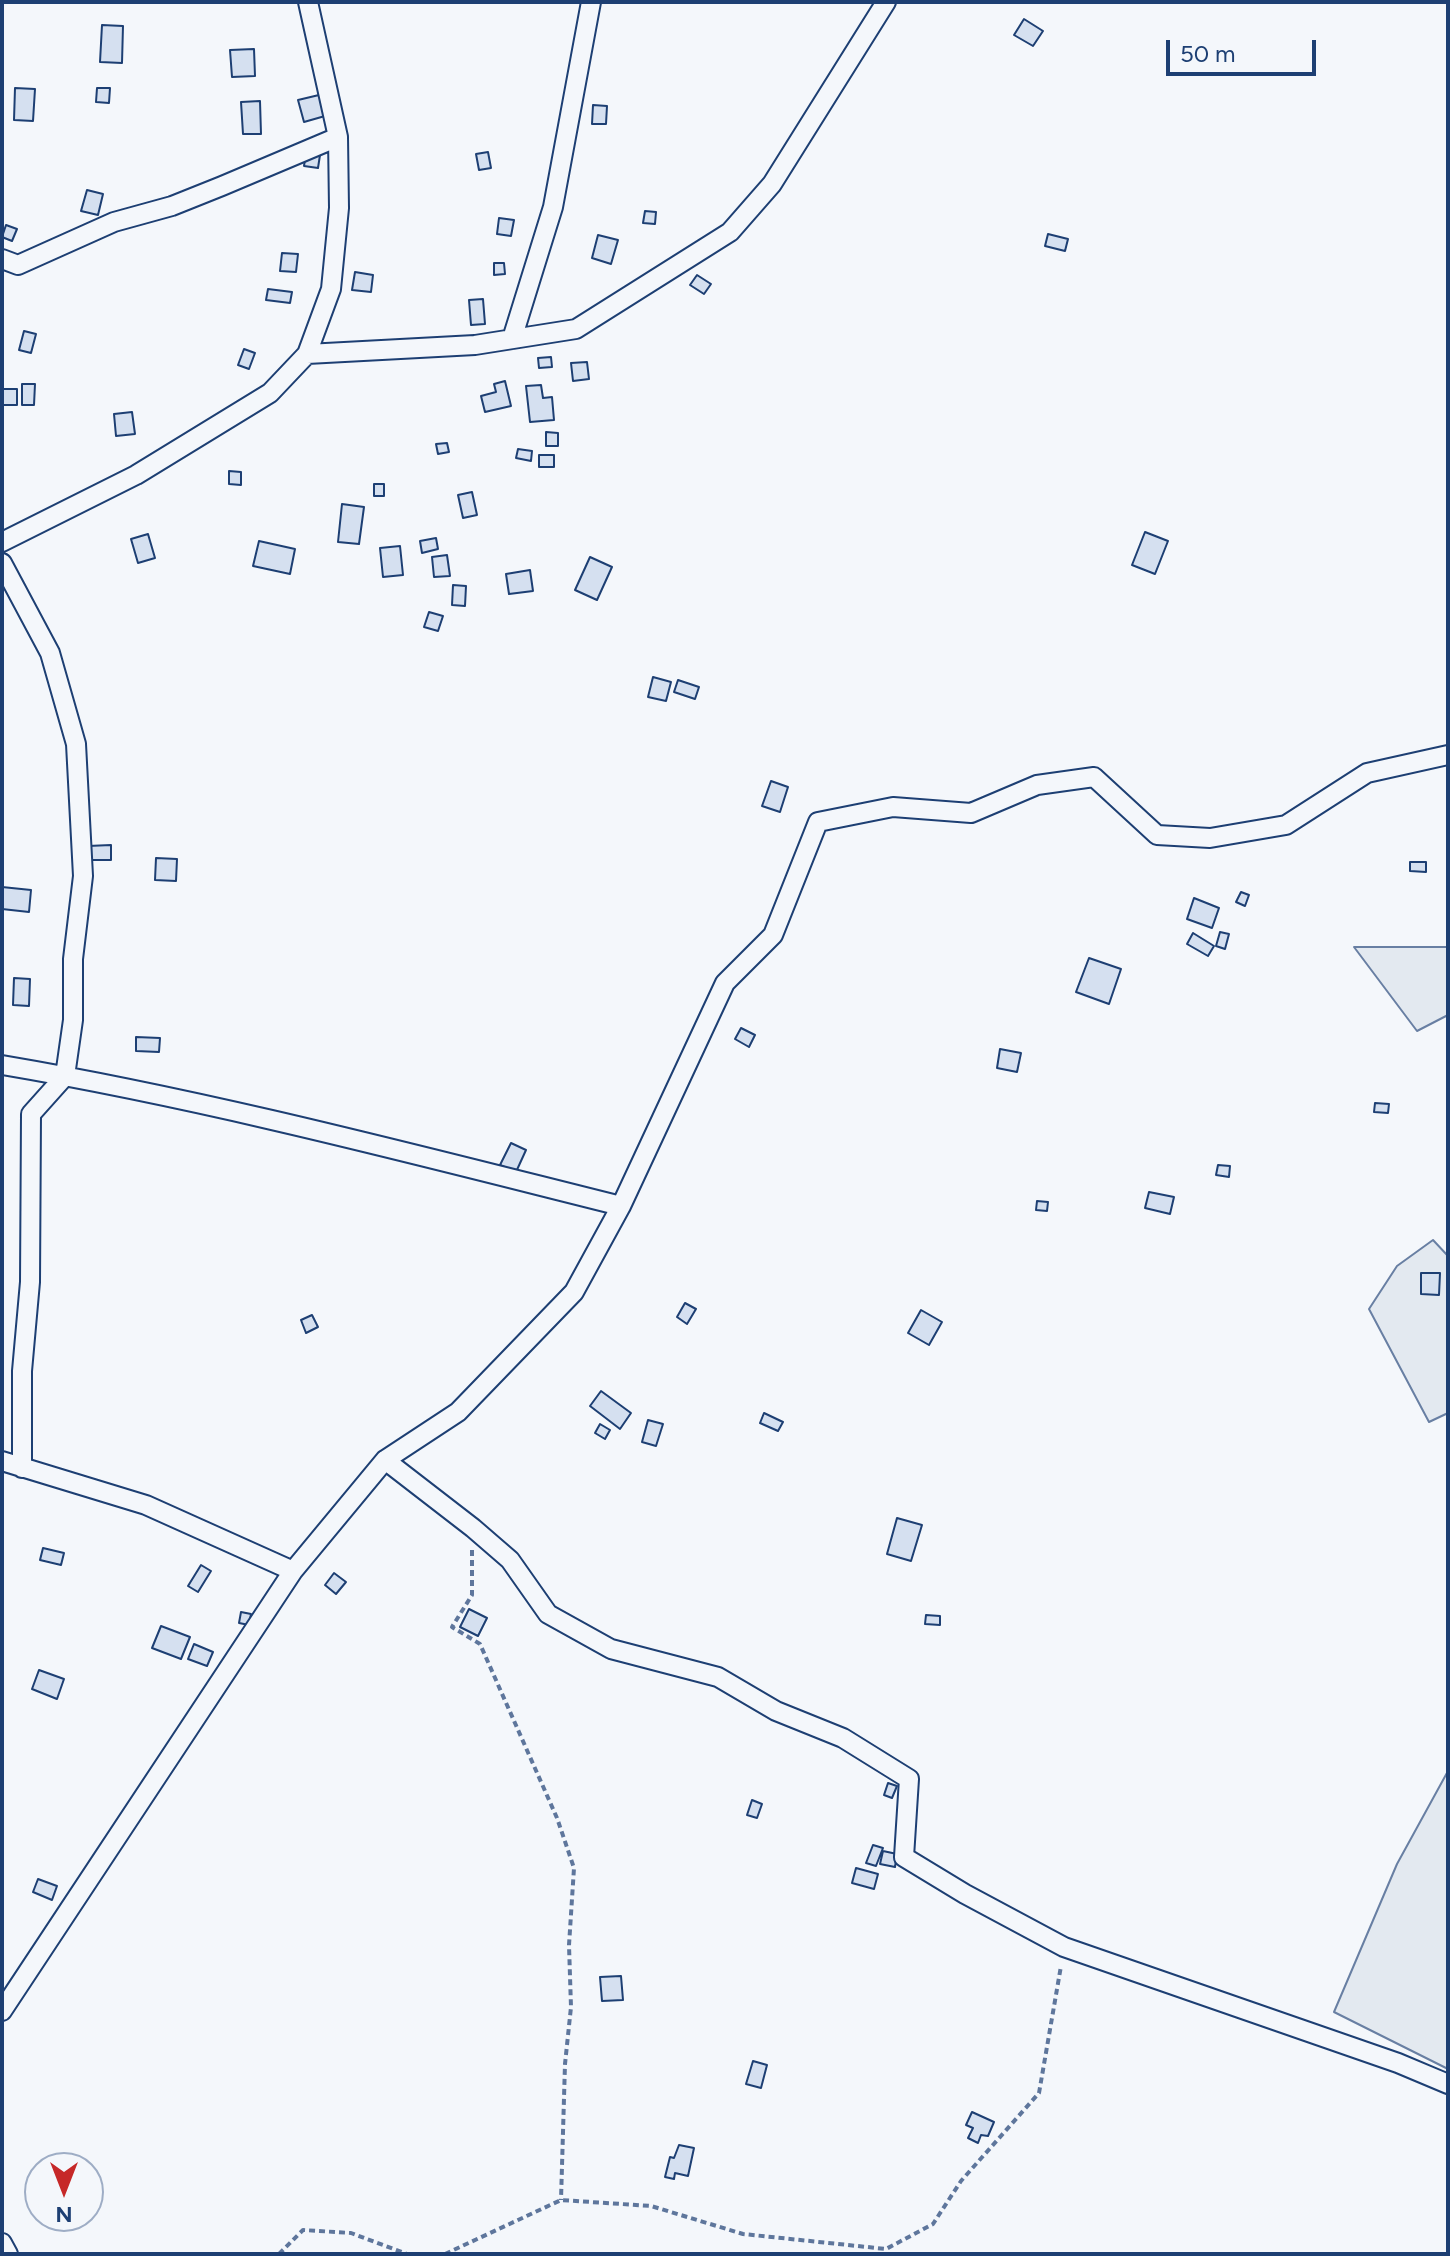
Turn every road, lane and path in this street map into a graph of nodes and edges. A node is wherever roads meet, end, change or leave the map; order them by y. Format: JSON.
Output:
{"nodes":[{"id":1,"x":308,"y":2,"type":"edge"},
{"id":2,"x":591,"y":2,"type":"edge"},
{"id":3,"x":886,"y":2,"type":"edge"},
{"id":4,"x":338,"y":137,"type":"junction"},
{"id":5,"x":2,"y":259,"type":"edge"},
{"id":6,"x":512,"y":339,"type":"junction"},
{"id":7,"x":307,"y":354,"type":"junction"},
{"id":8,"x":2,"y":542,"type":"edge"},
{"id":9,"x":2,"y":563,"type":"edge"},
{"id":10,"x":1448,"y":755,"type":"edge"},
{"id":11,"x":2,"y":1065,"type":"edge"},
{"id":12,"x":65,"y":1076,"type":"junction"},
{"id":13,"x":621,"y":1206,"type":"junction"},
{"id":14,"x":385,"y":1460,"type":"junction"},
{"id":15,"x":2,"y":1461,"type":"edge"},
{"id":16,"x":22,"y":1468,"type":"junction"},
{"id":17,"x":473,"y":1528,"type":"junction"},
{"id":18,"x":293,"y":1571,"type":"junction"},
{"id":19,"x":1064,"y":1947,"type":"junction"},
{"id":20,"x":2,"y":2011,"type":"edge"},
{"id":21,"x":1448,"y":2084,"type":"edge"},
{"id":22,"x":561,"y":2200,"type":"junction"},
{"id":23,"x":2,"y":2243,"type":"edge"},
{"id":24,"x":8,"y":2254,"type":"edge"},
{"id":25,"x":279,"y":2254,"type":"edge"},
{"id":26,"x":407,"y":2254,"type":"edge"},
{"id":27,"x":445,"y":2254,"type":"edge"}],
"edges":[{"from":1,"to":4,"type":"street"},
{"from":2,"to":6,"type":"street"},
{"from":3,"to":6,"type":"street"},
{"from":4,"to":5,"type":"street"},
{"from":4,"to":7,"type":"street"},
{"from":6,"to":7,"type":"street"},
{"from":7,"to":8,"type":"street"},
{"from":9,"to":12,"type":"street"},
{"from":10,"to":13,"type":"street"},
{"from":11,"to":12,"type":"street"},
{"from":12,"to":13,"type":"street"},
{"from":12,"to":16,"type":"street"},
{"from":13,"to":14,"type":"street"},
{"from":14,"to":17,"type":"street"},
{"from":14,"to":18,"type":"street"},
{"from":15,"to":16,"type":"street"},
{"from":16,"to":18,"type":"street"},
{"from":17,"to":19,"type":"street"},
{"from":17,"to":22,"type":"path"},
{"from":18,"to":20,"type":"street"},
{"from":19,"to":21,"type":"street"},
{"from":19,"to":22,"type":"path"},
{"from":22,"to":27,"type":"path"},
{"from":23,"to":24,"type":"street"},
{"from":25,"to":26,"type":"path"}]}
